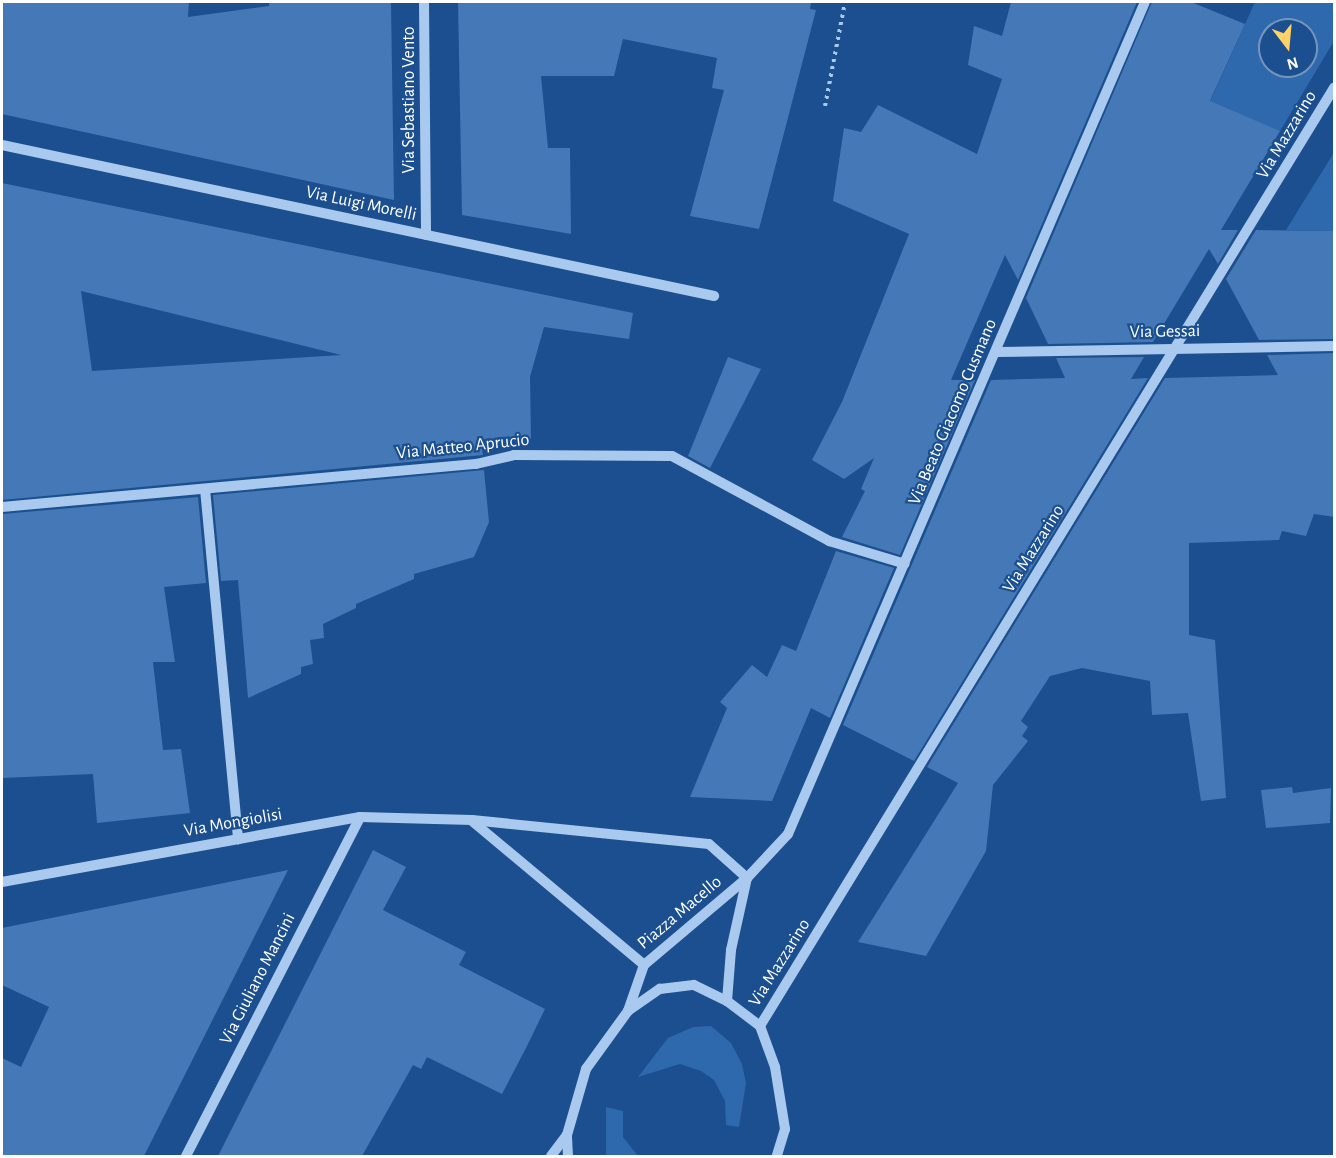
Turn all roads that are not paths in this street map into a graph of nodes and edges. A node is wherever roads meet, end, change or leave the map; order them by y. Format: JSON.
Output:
{"nodes":[{"id":1,"x":424,"y":2,"type":"edge"},
{"id":2,"x":1145,"y":2,"type":"edge"},
{"id":3,"x":1335,"y":88,"type":"edge"},
{"id":4,"x":2,"y":145,"type":"edge"},
{"id":5,"x":426,"y":235,"type":"junction"},
{"id":6,"x":714,"y":296,"type":"dead end"},
{"id":7,"x":1335,"y":346,"type":"edge"},
{"id":8,"x":1177,"y":349,"type":"junction"},
{"id":9,"x":997,"y":352,"type":"junction"},
{"id":10,"x":205,"y":489,"type":"junction"},
{"id":11,"x":2,"y":507,"type":"edge"},
{"id":12,"x":905,"y":564,"type":"junction"},
{"id":13,"x":360,"y":817,"type":"junction"},
{"id":14,"x":472,"y":820,"type":"junction"},
{"id":15,"x":788,"y":834,"type":"joint"},
{"id":16,"x":238,"y":839,"type":"junction"},
{"id":17,"x":747,"y":878,"type":"junction"},
{"id":18,"x":2,"y":882,"type":"edge"},
{"id":19,"x":644,"y":965,"type":"junction"},
{"id":20,"x":727,"y":1001,"type":"junction"},
{"id":21,"x":628,"y":1011,"type":"junction"},
{"id":22,"x":760,"y":1026,"type":"junction"},
{"id":23,"x":567,"y":1135,"type":"junction"},
{"id":24,"x":186,"y":1156,"type":"edge"},
{"id":25,"x":551,"y":1156,"type":"edge"},
{"id":26,"x":568,"y":1156,"type":"edge"},
{"id":27,"x":777,"y":1156,"type":"edge"}],
"edges":[{"from":1,"to":5,"type":"street","name":"Via Sebastiano Vento"},
{"from":2,"to":9,"type":"street","name":"Via Beato Giacomo Cusmano"},
{"from":3,"to":8,"type":"street","name":"Via Mazzarino"},
{"from":4,"to":5,"type":"street","name":"Via Luigi Morelli"},
{"from":5,"to":6,"type":"street","name":"Via Luigi Morelli"},
{"from":7,"to":8,"type":"street","name":"Via Gessai"},
{"from":8,"to":9,"type":"street","name":"Via Gessai"},
{"from":8,"to":22,"type":"street","name":"Via Mazzarino"},
{"from":9,"to":12,"type":"street","name":"Via Beato Giacomo Cusmano"},
{"from":10,"to":11,"type":"street","name":"Via Matteo Aprucio"},
{"from":10,"to":12,"type":"street","name":"Via Matteo Aprucio"},
{"from":10,"to":16,"type":"street"},
{"from":12,"to":15,"type":"street","name":"Via Beato Giacomo Cusmano"},
{"from":13,"to":14,"type":"street","name":"Via Mongiolisi"},
{"from":13,"to":16,"type":"street","name":"Via Mongiolisi"},
{"from":13,"to":24,"type":"street","name":"Via Giuliano Mancini"},
{"from":14,"to":17,"type":"street","name":"Via Mongiolisi"},
{"from":14,"to":19,"type":"street"},
{"from":15,"to":17,"type":"street","name":"Piazza Macello"},
{"from":16,"to":18,"type":"street","name":"Via Mongiolisi"},
{"from":17,"to":19,"type":"street","name":"Piazza Macello"},
{"from":17,"to":20,"type":"street","name":"Piazza Macello"},
{"from":19,"to":21,"type":"street","name":"Piazza Macello"},
{"from":20,"to":21,"type":"street","name":"Piazza Macello"},
{"from":20,"to":22,"type":"street","name":"Piazza Macello"},
{"from":21,"to":23,"type":"street","name":"Piazza Macello"},
{"from":22,"to":27,"type":"street"},
{"from":23,"to":25,"type":"street","name":"Piazza Macello"},
{"from":23,"to":26,"type":"street","name":"Piazza Macello"}]}
